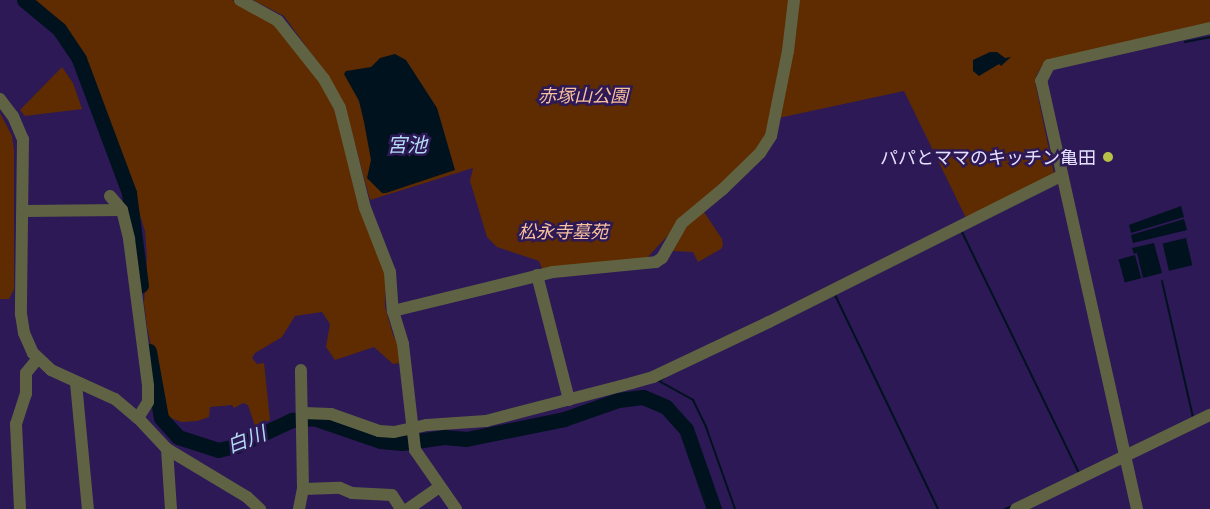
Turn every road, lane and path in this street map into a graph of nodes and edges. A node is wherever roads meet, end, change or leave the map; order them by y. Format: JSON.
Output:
{"nodes":[{"id":1,"x":240,"y":0,"type":"edge"},
{"id":2,"x":794,"y":0,"type":"edge"},
{"id":3,"x":267,"y":6,"type":"edge"},
{"id":4,"x":1210,"y":28,"type":"edge"},
{"id":5,"x":0,"y":99,"type":"edge"},
{"id":6,"x":1062,"y":176,"type":"junction"},
{"id":7,"x":110,"y":196,"type":"dead end"},
{"id":8,"x":122,"y":210,"type":"junction"},
{"id":9,"x":24,"y":211,"type":"junction"},
{"id":10,"x":537,"y":275,"type":"junction"},
{"id":11,"x":393,"y":311,"type":"junction"},
{"id":12,"x":38,"y":358,"type":"junction"},
{"id":13,"x":301,"y":370,"type":"dead end"},
{"id":14,"x":76,"y":383,"type":"junction"},
{"id":15,"x":569,"y":400,"type":"junction"},
{"id":16,"x":303,"y":413,"type":"junction"},
{"id":17,"x":1210,"y":415,"type":"edge"},
{"id":18,"x":138,"y":418,"type":"junction"},
{"id":19,"x":413,"y":429,"type":"junction"},
{"id":20,"x":167,"y":449,"type":"junction"},
{"id":21,"x":1124,"y":456,"type":"junction"},
{"id":22,"x":440,"y":487,"type":"junction"},
{"id":23,"x":303,"y":489,"type":"junction"},
{"id":24,"x":20,"y":509,"type":"edge"},
{"id":25,"x":88,"y":509,"type":"edge"},
{"id":26,"x":171,"y":509,"type":"edge"},
{"id":27,"x":260,"y":509,"type":"edge"},
{"id":28,"x":299,"y":509,"type":"edge"},
{"id":29,"x":401,"y":509,"type":"edge"},
{"id":30,"x":408,"y":509,"type":"edge"},
{"id":31,"x":456,"y":509,"type":"edge"},
{"id":32,"x":1016,"y":509,"type":"edge"},
{"id":33,"x":1137,"y":509,"type":"edge"}],
"edges":[{"from":1,"to":3,"type":"street"},
{"from":2,"to":10,"type":"street"},
{"from":3,"to":11,"type":"street"},
{"from":4,"to":6,"type":"street"},
{"from":5,"to":9,"type":"street"},
{"from":6,"to":15,"type":"street"},
{"from":6,"to":21,"type":"street"},
{"from":7,"to":8,"type":"street"},
{"from":8,"to":9,"type":"street"},
{"from":8,"to":18,"type":"street"},
{"from":9,"to":12,"type":"street"},
{"from":10,"to":11,"type":"street"},
{"from":10,"to":15,"type":"street"},
{"from":11,"to":19,"type":"street"},
{"from":12,"to":14,"type":"street"},
{"from":12,"to":24,"type":"street"},
{"from":13,"to":16,"type":"street"},
{"from":14,"to":18,"type":"street"},
{"from":14,"to":25,"type":"street"},
{"from":15,"to":19,"type":"street"},
{"from":16,"to":19,"type":"street"},
{"from":16,"to":23,"type":"street"},
{"from":17,"to":21,"type":"street"},
{"from":18,"to":20,"type":"street"},
{"from":19,"to":22,"type":"street"},
{"from":20,"to":26,"type":"street"},
{"from":20,"to":27,"type":"street"},
{"from":21,"to":32,"type":"street"},
{"from":21,"to":33,"type":"street"},
{"from":22,"to":30,"type":"street"},
{"from":22,"to":31,"type":"street"},
{"from":23,"to":28,"type":"street"},
{"from":23,"to":29,"type":"street"}]}
